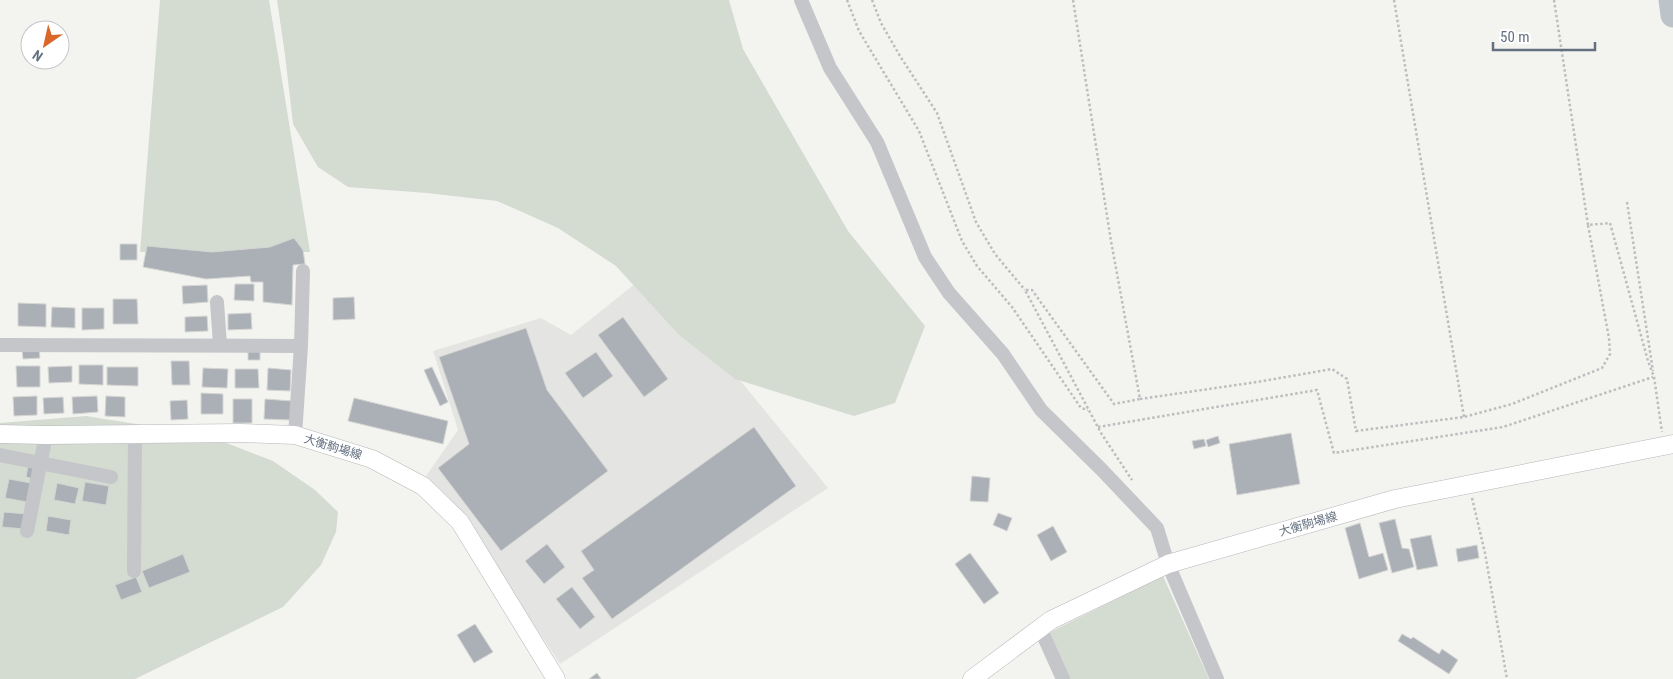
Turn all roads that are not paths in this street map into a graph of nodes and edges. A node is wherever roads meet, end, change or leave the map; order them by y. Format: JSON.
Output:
{"nodes":[{"id":1,"x":801,"y":0,"type":"edge"},
{"id":2,"x":303,"y":271,"type":"dead end"},
{"id":3,"x":217,"y":302,"type":"dead end"},
{"id":4,"x":0,"y":344,"type":"edge"},
{"id":5,"x":220,"y":345,"type":"junction"},
{"id":6,"x":301,"y":346,"type":"junction"},
{"id":7,"x":0,"y":434,"type":"edge"},
{"id":8,"x":135,"y":434,"type":"junction"},
{"id":9,"x":46,"y":435,"type":"junction"},
{"id":10,"x":295,"y":435,"type":"junction"},
{"id":11,"x":1669,"y":444,"type":"edge"},
{"id":12,"x":0,"y":455,"type":"edge"},
{"id":13,"x":40,"y":462,"type":"junction"},
{"id":14,"x":111,"y":477,"type":"dead end"},
{"id":15,"x":27,"y":531,"type":"dead end"},
{"id":16,"x":1168,"y":564,"type":"junction"},
{"id":17,"x":134,"y":570,"type":"dead end"},
{"id":18,"x":1040,"y":628,"type":"junction"},
{"id":19,"x":556,"y":679,"type":"edge"},
{"id":20,"x":972,"y":679,"type":"edge"},
{"id":21,"x":1062,"y":679,"type":"edge"},
{"id":22,"x":1217,"y":679,"type":"edge"}],
"edges":[{"from":1,"to":16,"type":"street"},
{"from":2,"to":6,"type":"street"},
{"from":3,"to":5,"type":"street"},
{"from":4,"to":5,"type":"street"},
{"from":5,"to":6,"type":"street"},
{"from":6,"to":10,"type":"street"},
{"from":7,"to":9,"type":"main road","name":"大衡駒場線"},
{"from":8,"to":9,"type":"main road","name":"大衡駒場線"},
{"from":8,"to":10,"type":"main road","name":"大衡駒場線"},
{"from":8,"to":17,"type":"street"},
{"from":9,"to":13,"type":"street"},
{"from":10,"to":19,"type":"main road","name":"大衡駒場線"},
{"from":11,"to":16,"type":"main road","name":"大衡駒場線"},
{"from":12,"to":13,"type":"street"},
{"from":13,"to":14,"type":"street"},
{"from":13,"to":15,"type":"street"},
{"from":16,"to":18,"type":"main road","name":"大衡駒場線"},
{"from":16,"to":22,"type":"street"},
{"from":18,"to":20,"type":"main road","name":"大衡駒場線"},
{"from":18,"to":21,"type":"street"}]}
